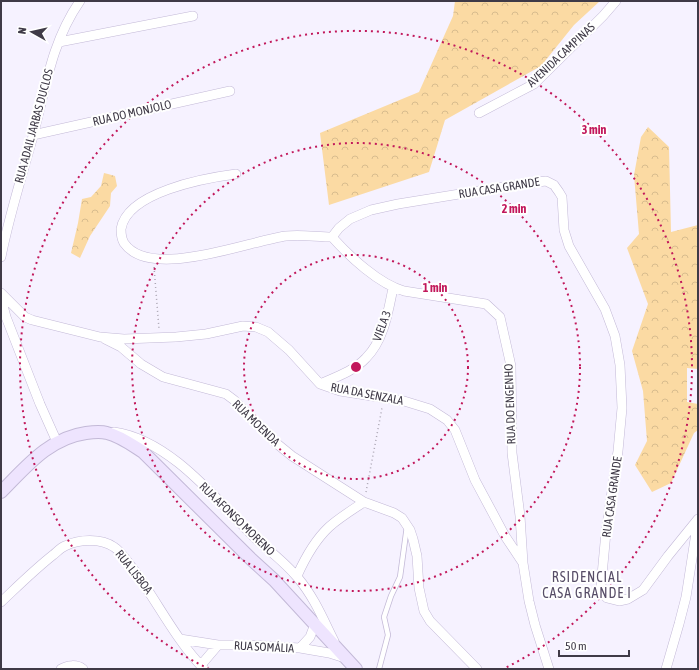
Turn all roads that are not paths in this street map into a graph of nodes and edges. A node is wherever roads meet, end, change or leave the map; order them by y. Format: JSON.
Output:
{"nodes":[{"id":1,"x":80,"y":1,"type":"edge"},
{"id":2,"x":616,"y":1,"type":"edge"},
{"id":3,"x":193,"y":16,"type":"dead end"},
{"id":4,"x":58,"y":42,"type":"junction"},
{"id":5,"x":230,"y":91,"type":"dead end"},
{"id":6,"x":479,"y":112,"type":"dead end"},
{"id":7,"x":33,"y":135,"type":"junction"},
{"id":8,"x":236,"y":174,"type":"dead end"},
{"id":9,"x":332,"y":238,"type":"junction"},
{"id":10,"x":1,"y":257,"type":"edge"},
{"id":11,"x":393,"y":288,"type":"junction"},
{"id":12,"x":1,"y":293,"type":"edge"},
{"id":13,"x":1,"y":298,"type":"edge"},
{"id":14,"x":100,"y":337,"type":"junction"},
{"id":15,"x":320,"y":384,"type":"junction"},
{"id":16,"x":102,"y":432,"type":"junction"},
{"id":17,"x":57,"y":442,"type":"junction"},
{"id":18,"x":1,"y":492,"type":"edge"},
{"id":19,"x":364,"y":502,"type":"junction"},
{"id":20,"x":698,"y":519,"type":"edge"},
{"id":21,"x":407,"y":526,"type":"junction"},
{"id":22,"x":523,"y":564,"type":"junction"},
{"id":23,"x":297,"y":576,"type":"junction"},
{"id":24,"x":1,"y":602,"type":"edge"},
{"id":25,"x":315,"y":624,"type":"junction"},
{"id":26,"x":180,"y":639,"type":"junction"},
{"id":27,"x":218,"y":644,"type":"junction"},
{"id":28,"x":300,"y":648,"type":"junction"},
{"id":29,"x":337,"y":648,"type":"junction"},
{"id":30,"x":347,"y":658,"type":"junction"},
{"id":31,"x":202,"y":667,"type":"edge"},
{"id":32,"x":61,"y":669,"type":"edge"},
{"id":33,"x":83,"y":669,"type":"edge"},
{"id":34,"x":356,"y":669,"type":"edge"},
{"id":35,"x":379,"y":669,"type":"edge"},
{"id":36,"x":477,"y":669,"type":"edge"},
{"id":37,"x":548,"y":669,"type":"edge"},
{"id":38,"x":666,"y":669,"type":"edge"}],
"edges":[{"from":1,"to":4,"type":"street","name":"RUA ADAIL JARBAS DUCLOS"},
{"from":2,"to":6,"type":"street","name":"AVENIDA CAMPINAS"},
{"from":3,"to":4,"type":"street"},
{"from":4,"to":7,"type":"street","name":"RUA ADAIL JARBAS DUCLOS"},
{"from":5,"to":7,"type":"street","name":"RUA DO MONJOLO"},
{"from":7,"to":10,"type":"street","name":"RUA ADAIL JARBAS DUCLOS"},
{"from":8,"to":9,"type":"street"},
{"from":9,"to":11,"type":"street","name":"RUA DO ENGENHO"},
{"from":9,"to":20,"type":"street","name":"RUA CASA GRANDE"},
{"from":11,"to":15,"type":"street","name":"VIELA 3"},
{"from":11,"to":22,"type":"street","name":"RUA DO ENGENHO"},
{"from":12,"to":14,"type":"street","name":"RUA DA SENZALA"},
{"from":13,"to":17,"type":"street"},
{"from":14,"to":15,"type":"street","name":"RUA DA SENZALA"},
{"from":14,"to":19,"type":"street","name":"RUA MOENDA"},
{"from":15,"to":22,"type":"street","name":"RUA DA SENZALA"},
{"from":16,"to":17,"type":"main road","name":"RUA AFONSO MORENO"},
{"from":16,"to":23,"type":"street","name":"RUA AFONSO MORENO"},
{"from":16,"to":25,"type":"main road","name":"RUA AFONSO MORENO"},
{"from":17,"to":18,"type":"main road","name":"RUA AFONSO MORENO"},
{"from":19,"to":21,"type":"street","name":"RUA MOENDA"},
{"from":19,"to":23,"type":"street"},
{"from":20,"to":38,"type":"street"},
{"from":21,"to":35,"type":"lane"},
{"from":21,"to":36,"type":"street"},
{"from":22,"to":37,"type":"street","name":"RUA DA SENZALA"},
{"from":23,"to":29,"type":"street","name":"RUA AFONSO MORENO"},
{"from":24,"to":26,"type":"street","name":"RUA LISBOA"},
{"from":25,"to":28,"type":"street"},
{"from":25,"to":29,"type":"main road","name":"RUA AFONSO MORENO"},
{"from":26,"to":27,"type":"street","name":"RUA SOMÁLIA"},
{"from":26,"to":31,"type":"street","name":"RUA LISBOA"},
{"from":27,"to":28,"type":"street","name":"RUA SOMÁLIA"},
{"from":27,"to":31,"type":"street"},
{"from":28,"to":30,"type":"street","name":"RUA SOMÁLIA"},
{"from":29,"to":30,"type":"main road","name":"RUA AFONSO MORENO"},
{"from":30,"to":34,"type":"main road","name":"RUA AFONSO MORENO"},
{"from":32,"to":33,"type":"street"}]}
